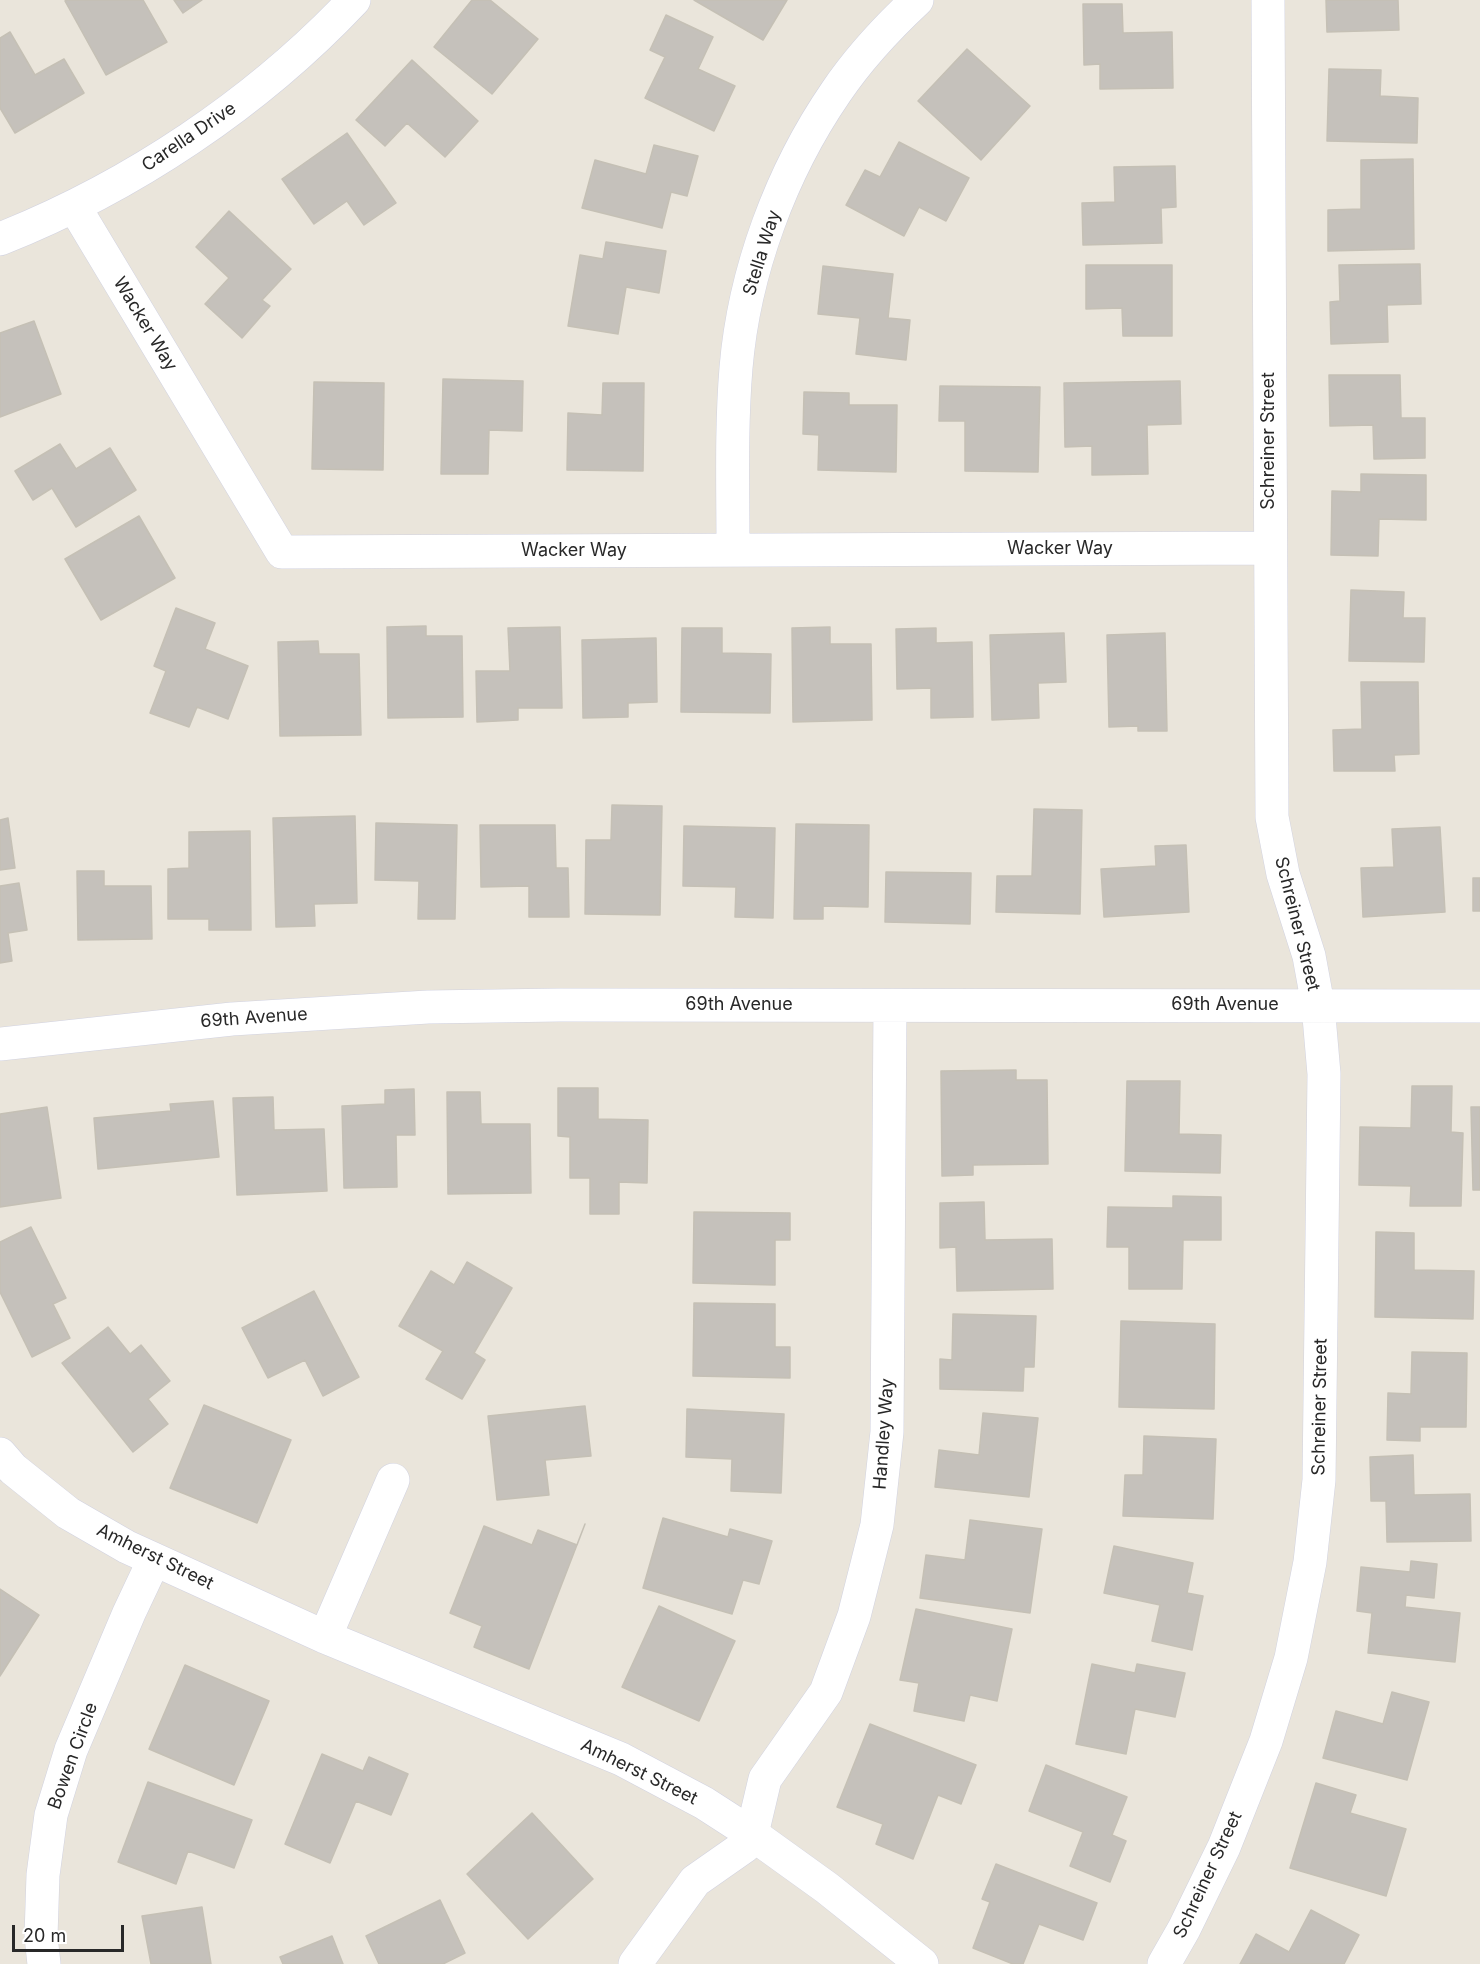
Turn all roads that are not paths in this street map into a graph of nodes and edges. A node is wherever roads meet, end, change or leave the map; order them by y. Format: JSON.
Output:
{"nodes":[{"id":1,"x":354,"y":0,"type":"edge"},
{"id":2,"x":917,"y":0,"type":"edge"},
{"id":3,"x":1268,"y":0,"type":"edge"},
{"id":4,"x":74,"y":206,"type":"junction"},
{"id":5,"x":0,"y":239,"type":"edge"},
{"id":6,"x":1270,"y":548,"type":"junction"},
{"id":7,"x":733,"y":550,"type":"junction"},
{"id":8,"x":890,"y":1005,"type":"junction"},
{"id":9,"x":1318,"y":1005,"type":"junction"},
{"id":10,"x":1480,"y":1006,"type":"edge"},
{"id":11,"x":0,"y":1044,"type":"edge"},
{"id":12,"x":0,"y":1454,"type":"edge"},
{"id":13,"x":393,"y":1480,"type":"dead end"},
{"id":14,"x":154,"y":1560,"type":"junction"},
{"id":15,"x":325,"y":1637,"type":"junction"},
{"id":16,"x":752,"y":1834,"type":"junction"},
{"id":17,"x":44,"y":1964,"type":"edge"},
{"id":18,"x":635,"y":1964,"type":"edge"},
{"id":19,"x":922,"y":1964,"type":"edge"},
{"id":20,"x":1164,"y":1964,"type":"edge"}],
"edges":[{"from":1,"to":4,"type":"street","name":"Carella Drive"},
{"from":2,"to":7,"type":"street","name":"Stella Way"},
{"from":3,"to":6,"type":"street","name":"Schreiner Street"},
{"from":4,"to":5,"type":"street","name":"Carella Drive"},
{"from":4,"to":7,"type":"street","name":"Wacker Way"},
{"from":6,"to":7,"type":"street","name":"Wacker Way"},
{"from":6,"to":9,"type":"street","name":"Schreiner Street"},
{"from":8,"to":9,"type":"street","name":"69th Avenue"},
{"from":8,"to":11,"type":"street","name":"69th Avenue"},
{"from":8,"to":16,"type":"street","name":"Handley Way"},
{"from":9,"to":10,"type":"street","name":"69th Avenue"},
{"from":9,"to":20,"type":"street","name":"Schreiner Street"},
{"from":12,"to":14,"type":"street","name":"Amherst Street"},
{"from":13,"to":15,"type":"street"},
{"from":14,"to":15,"type":"street","name":"Amherst Street"},
{"from":14,"to":17,"type":"street","name":"Bowen Circle"},
{"from":15,"to":16,"type":"street","name":"Amherst Street"},
{"from":16,"to":18,"type":"street"},
{"from":16,"to":19,"type":"street","name":"Amherst Street"}]}
